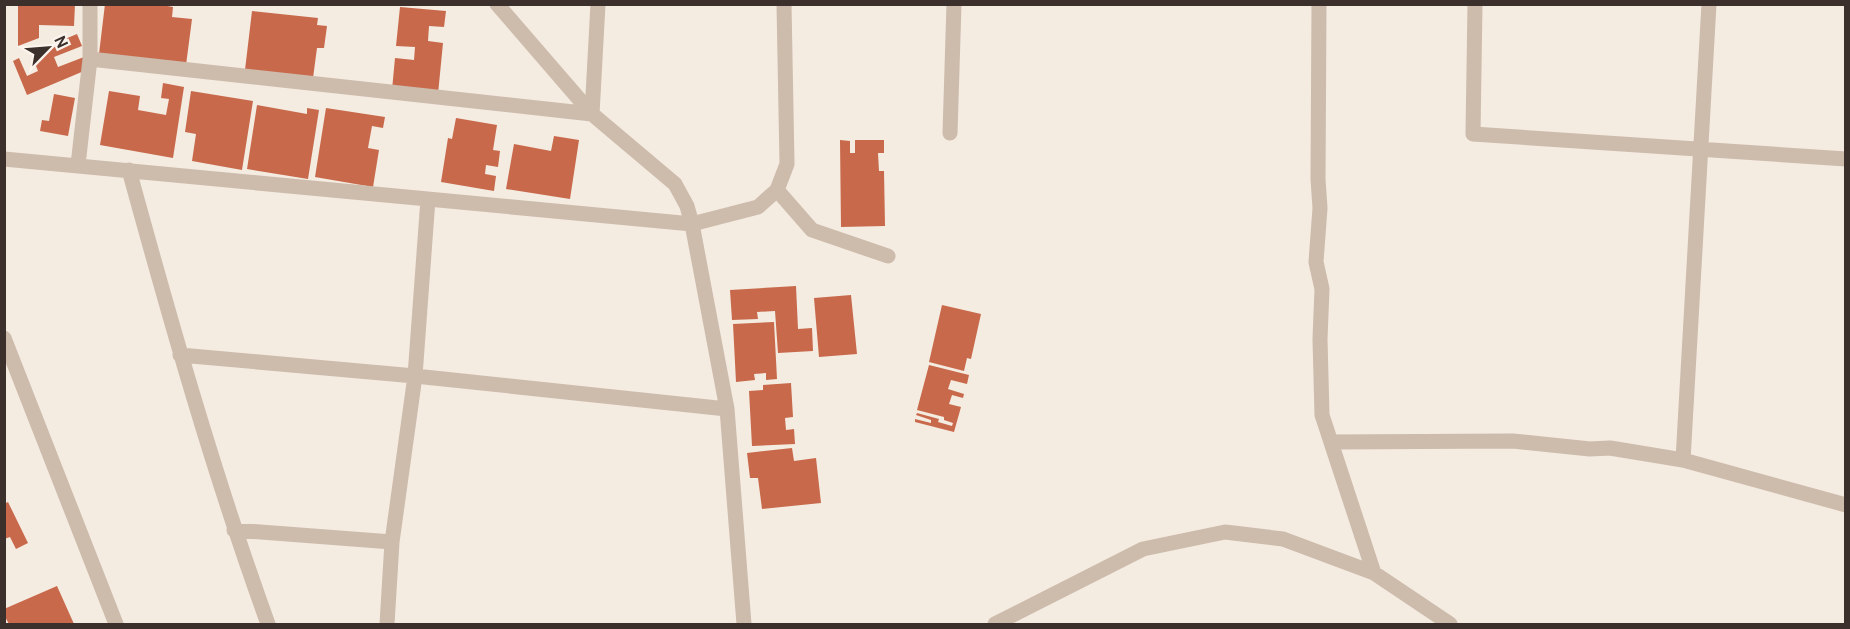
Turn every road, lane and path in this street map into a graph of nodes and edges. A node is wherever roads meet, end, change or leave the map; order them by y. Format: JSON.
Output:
{"nodes":[{"id":1,"x":90,"y":4,"type":"edge"},
{"id":2,"x":497,"y":4,"type":"edge"},
{"id":3,"x":598,"y":4,"type":"edge"},
{"id":4,"x":784,"y":4,"type":"edge"},
{"id":5,"x":954,"y":4,"type":"edge"},
{"id":6,"x":1319,"y":4,"type":"edge"},
{"id":7,"x":1475,"y":4,"type":"edge"},
{"id":8,"x":1709,"y":4,"type":"edge"},
{"id":9,"x":90,"y":59,"type":"junction"},
{"id":10,"x":592,"y":114,"type":"junction"},
{"id":11,"x":950,"y":133,"type":"dead end"},
{"id":12,"x":1701,"y":149,"type":"junction"},
{"id":13,"x":4,"y":159,"type":"edge"},
{"id":14,"x":1845,"y":159,"type":"edge"},
{"id":15,"x":78,"y":165,"type":"junction"},
{"id":16,"x":129,"y":170,"type":"junction"},
{"id":17,"x":777,"y":190,"type":"junction"},
{"id":18,"x":428,"y":199,"type":"junction"},
{"id":19,"x":692,"y":224,"type":"junction"},
{"id":20,"x":888,"y":255,"type":"dead end"},
{"id":21,"x":4,"y":338,"type":"edge"},
{"id":22,"x":180,"y":355,"type":"junction"},
{"id":23,"x":415,"y":376,"type":"junction"},
{"id":24,"x":727,"y":409,"type":"junction"},
{"id":25,"x":1331,"y":442,"type":"junction"},
{"id":26,"x":1683,"y":460,"type":"junction"},
{"id":27,"x":1845,"y":505,"type":"edge"},
{"id":28,"x":234,"y":530,"type":"junction"},
{"id":29,"x":392,"y":542,"type":"junction"},
{"id":30,"x":1374,"y":573,"type":"junction"},
{"id":31,"x":116,"y":624,"type":"edge"},
{"id":32,"x":268,"y":624,"type":"edge"},
{"id":33,"x":387,"y":624,"type":"edge"},
{"id":34,"x":744,"y":624,"type":"edge"},
{"id":35,"x":995,"y":624,"type":"edge"},
{"id":36,"x":1450,"y":624,"type":"edge"}],
"edges":[{"from":1,"to":9,"type":"street"},
{"from":2,"to":10,"type":"street"},
{"from":3,"to":10,"type":"street"},
{"from":4,"to":17,"type":"street"},
{"from":5,"to":11,"type":"street"},
{"from":6,"to":25,"type":"street"},
{"from":7,"to":12,"type":"street"},
{"from":8,"to":12,"type":"street"},
{"from":9,"to":10,"type":"street"},
{"from":9,"to":15,"type":"street"},
{"from":10,"to":19,"type":"street"},
{"from":12,"to":14,"type":"street"},
{"from":12,"to":26,"type":"street"},
{"from":13,"to":15,"type":"street"},
{"from":15,"to":16,"type":"street"},
{"from":16,"to":18,"type":"street"},
{"from":16,"to":22,"type":"street"},
{"from":17,"to":19,"type":"street"},
{"from":17,"to":20,"type":"street"},
{"from":18,"to":19,"type":"street"},
{"from":18,"to":23,"type":"street"},
{"from":19,"to":24,"type":"street"},
{"from":21,"to":31,"type":"street"},
{"from":22,"to":23,"type":"street"},
{"from":22,"to":28,"type":"street"},
{"from":23,"to":24,"type":"street"},
{"from":23,"to":29,"type":"street"},
{"from":24,"to":34,"type":"street"},
{"from":25,"to":26,"type":"street"},
{"from":25,"to":30,"type":"street"},
{"from":26,"to":27,"type":"street"},
{"from":28,"to":29,"type":"street"},
{"from":28,"to":32,"type":"street"},
{"from":29,"to":33,"type":"street"},
{"from":30,"to":35,"type":"street"},
{"from":30,"to":36,"type":"street"}]}
